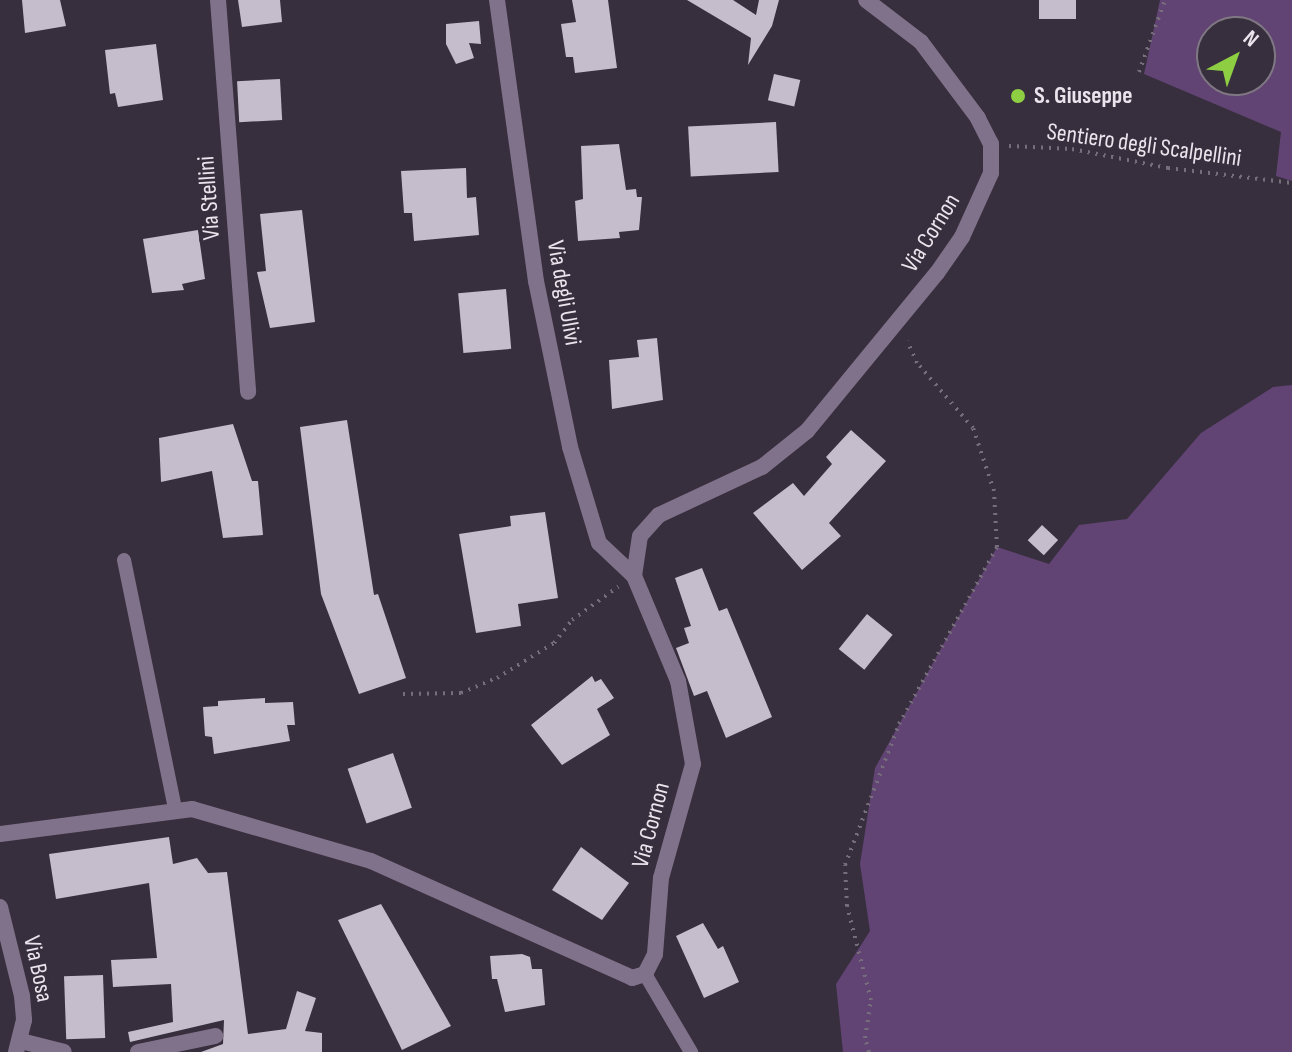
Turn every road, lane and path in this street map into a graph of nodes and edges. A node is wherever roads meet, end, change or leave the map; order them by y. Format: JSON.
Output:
{"nodes":[{"id":1,"x":218,"y":0,"type":"edge"},
{"id":2,"x":497,"y":0,"type":"edge"},
{"id":3,"x":866,"y":0,"type":"edge"},
{"id":4,"x":1165,"y":0,"type":"edge"},
{"id":5,"x":1139,"y":72,"type":"dead end"},
{"id":6,"x":991,"y":144,"type":"junction"},
{"id":7,"x":1292,"y":183,"type":"edge"},
{"id":8,"x":899,"y":321,"type":"junction"},
{"id":9,"x":248,"y":392,"type":"dead end"},
{"id":10,"x":124,"y":560,"type":"dead end"},
{"id":11,"x":634,"y":576,"type":"junction"},
{"id":12,"x":403,"y":694,"type":"dead end"},
{"id":13,"x":175,"y":809,"type":"junction"},
{"id":14,"x":0,"y":834,"type":"edge"},
{"id":15,"x":0,"y":907,"type":"edge"},
{"id":16,"x":645,"y":974,"type":"junction"},
{"id":17,"x":215,"y":1036,"type":"dead end"},
{"id":18,"x":19,"y":1046,"type":"edge"},
{"id":19,"x":177,"y":1048,"type":"edge"},
{"id":20,"x":64,"y":1052,"type":"edge"},
{"id":21,"x":138,"y":1052,"type":"edge"},
{"id":22,"x":691,"y":1052,"type":"edge"},
{"id":23,"x":869,"y":1052,"type":"edge"}],
"edges":[{"from":1,"to":9,"type":"street","name":"Via Stellini"},
{"from":2,"to":11,"type":"street","name":"Via degli Ulivi"},
{"from":3,"to":6,"type":"street"},
{"from":4,"to":5,"type":"path"},
{"from":6,"to":7,"type":"path","name":"Sentiero degli Scalpellini"},
{"from":6,"to":8,"type":"street","name":"Via Cornon"},
{"from":8,"to":11,"type":"street","name":"Via Cornon"},
{"from":8,"to":23,"type":"path"},
{"from":10,"to":13,"type":"lane"},
{"from":11,"to":12,"type":"path"},
{"from":11,"to":16,"type":"street","name":"Via Cornon"},
{"from":13,"to":14,"type":"street"},
{"from":13,"to":16,"type":"street"},
{"from":15,"to":18,"type":"street","name":"Via Bosa"},
{"from":16,"to":22,"type":"lane"},
{"from":17,"to":19,"type":"street"},
{"from":18,"to":20,"type":"street","name":"Via Bosa"},
{"from":19,"to":21,"type":"street"}]}
